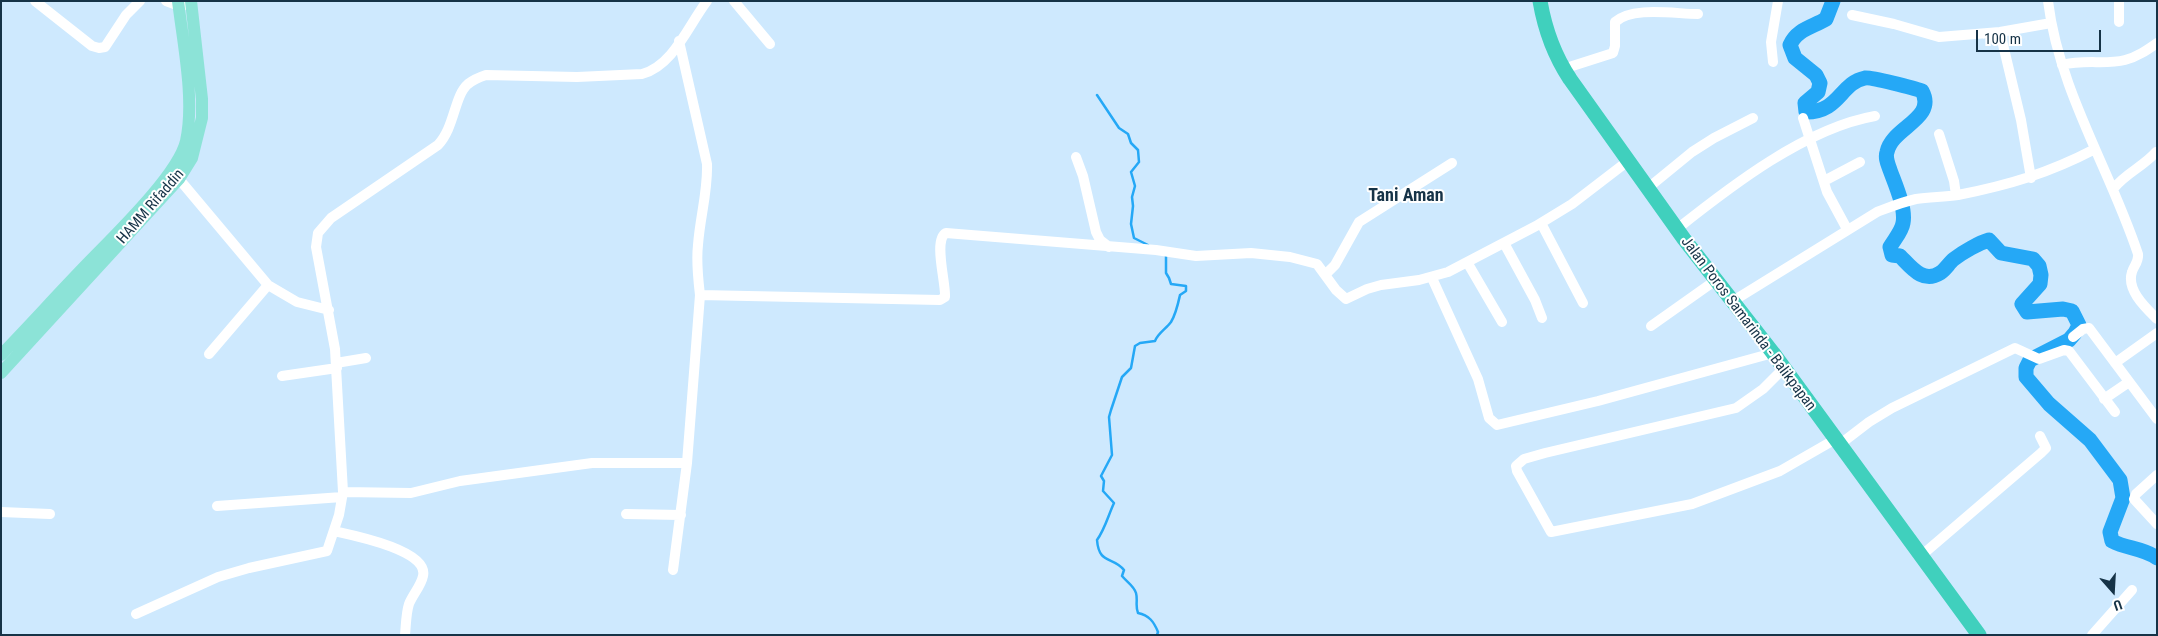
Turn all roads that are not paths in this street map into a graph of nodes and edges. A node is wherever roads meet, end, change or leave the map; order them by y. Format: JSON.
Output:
{"nodes":[{"id":1,"x":34,"y":1,"type":"edge"},
{"id":2,"x":140,"y":1,"type":"edge"},
{"id":3,"x":706,"y":1,"type":"edge"},
{"id":4,"x":734,"y":1,"type":"edge"},
{"id":5,"x":1540,"y":1,"type":"edge"},
{"id":6,"x":1778,"y":1,"type":"edge"},
{"id":7,"x":2048,"y":1,"type":"edge"},
{"id":8,"x":2119,"y":1,"type":"edge"},
{"id":9,"x":181,"y":3,"type":"edge"},
{"id":10,"x":1698,"y":14,"type":"dead end"},
{"id":11,"x":1852,"y":15,"type":"dead end"},
{"id":12,"x":2119,"y":22,"type":"dead end"},
{"id":13,"x":2051,"y":23,"type":"junction"},
{"id":14,"x":2000,"y":32,"type":"junction"},
{"id":15,"x":680,"y":41,"type":"junction"},
{"id":16,"x":2157,"y":43,"type":"edge"},
{"id":17,"x":770,"y":44,"type":"dead end"},
{"id":18,"x":1773,"y":62,"type":"dead end"},
{"id":19,"x":2062,"y":65,"type":"junction"},
{"id":20,"x":1563,"y":69,"type":"junction"},
{"id":21,"x":1875,"y":116,"type":"dead end"},
{"id":22,"x":1753,"y":118,"type":"dead end"},
{"id":23,"x":1803,"y":118,"type":"dead end"},
{"id":24,"x":1939,"y":134,"type":"dead end"},
{"id":25,"x":1809,"y":140,"type":"junction"},
{"id":26,"x":2095,"y":148,"type":"junction"},
{"id":27,"x":2156,"y":152,"type":"edge"},
{"id":28,"x":1076,"y":157,"type":"dead end"},
{"id":29,"x":1628,"y":162,"type":"junction"},
{"id":30,"x":1860,"y":162,"type":"dead end"},
{"id":31,"x":1452,"y":163,"type":"dead end"},
{"id":32,"x":2031,"y":178,"type":"junction"},
{"id":33,"x":179,"y":179,"type":"junction"},
{"id":34,"x":1824,"y":181,"type":"junction"},
{"id":35,"x":1648,"y":188,"type":"junction"},
{"id":36,"x":2114,"y":188,"type":"junction"},
{"id":37,"x":1956,"y":195,"type":"junction"},
{"id":38,"x":1541,"y":223,"type":"junction"},
{"id":39,"x":1677,"y":229,"type":"junction"},
{"id":40,"x":1847,"y":229,"type":"junction"},
{"id":41,"x":1504,"y":243,"type":"junction"},
{"id":42,"x":1109,"y":247,"type":"junction"},
{"id":43,"x":1467,"y":262,"type":"junction"},
{"id":44,"x":1325,"y":275,"type":"junction"},
{"id":45,"x":1432,"y":278,"type":"junction"},
{"id":46,"x":1716,"y":280,"type":"junction"},
{"id":47,"x":78,"y":281,"type":"junction"},
{"id":48,"x":268,"y":285,"type":"junction"},
{"id":49,"x":700,"y":295,"type":"junction"},
{"id":50,"x":1733,"y":301,"type":"junction"},
{"id":51,"x":1583,"y":303,"type":"dead end"},
{"id":52,"x":329,"y":310,"type":"junction"},
{"id":53,"x":1542,"y":318,"type":"dead end"},
{"id":54,"x":2157,"y":319,"type":"edge"},
{"id":55,"x":1502,"y":322,"type":"dead end"},
{"id":56,"x":1651,"y":326,"type":"dead end"},
{"id":57,"x":2157,"y":333,"type":"edge"},
{"id":58,"x":2073,"y":337,"type":"dead end"},
{"id":59,"x":209,"y":354,"type":"dead end"},
{"id":60,"x":1773,"y":354,"type":"junction"},
{"id":61,"x":1,"y":355,"type":"edge"},
{"id":62,"x":366,"y":358,"type":"dead end"},
{"id":63,"x":2115,"y":363,"type":"junction"},
{"id":64,"x":336,"y":366,"type":"junction"},
{"id":65,"x":1783,"y":369,"type":"junction"},
{"id":66,"x":1,"y":373,"type":"edge"},
{"id":67,"x":282,"y":376,"type":"dead end"},
{"id":68,"x":2129,"y":382,"type":"junction"},
{"id":69,"x":2104,"y":399,"type":"junction"},
{"id":70,"x":2115,"y":412,"type":"dead end"},
{"id":71,"x":2157,"y":419,"type":"edge"},
{"id":72,"x":2040,"y":436,"type":"dead end"},
{"id":73,"x":1836,"y":442,"type":"junction"},
{"id":74,"x":687,"y":463,"type":"junction"},
{"id":75,"x":2157,"y":474,"type":"edge"},
{"id":76,"x":342,"y":495,"type":"junction"},
{"id":77,"x":217,"y":506,"type":"dead end"},
{"id":78,"x":1,"y":512,"type":"edge"},
{"id":79,"x":50,"y":514,"type":"dead end"},
{"id":80,"x":626,"y":514,"type":"dead end"},
{"id":81,"x":681,"y":515,"type":"junction"},
{"id":82,"x":2157,"y":524,"type":"edge"},
{"id":83,"x":334,"y":531,"type":"junction"},
{"id":84,"x":1922,"y":555,"type":"junction"},
{"id":85,"x":672,"y":570,"type":"dead end"},
{"id":86,"x":2132,"y":590,"type":"dead end"},
{"id":87,"x":136,"y":614,"type":"dead end"},
{"id":88,"x":406,"y":635,"type":"edge"},
{"id":89,"x":1979,"y":635,"type":"edge"},
{"id":90,"x":2092,"y":635,"type":"edge"}],
"edges":[{"from":1,"to":2,"type":"street"},
{"from":3,"to":15,"type":"street"},
{"from":4,"to":17,"type":"street"},
{"from":5,"to":20,"type":"highway","name":"Jalan Poros Samarinda - Balikpapan"},
{"from":6,"to":18,"type":"street"},
{"from":7,"to":13,"type":"street"},
{"from":8,"to":12,"type":"street"},
{"from":9,"to":33,"type":"main road","name":"HAMM Rifaddin"},
{"from":9,"to":47,"type":"main road","name":"HAMM Rifaddin"},
{"from":10,"to":20,"type":"street"},
{"from":11,"to":14,"type":"street"},
{"from":13,"to":14,"type":"street"},
{"from":13,"to":19,"type":"street"},
{"from":14,"to":32,"type":"street"},
{"from":15,"to":49,"type":"street"},
{"from":15,"to":52,"type":"street"},
{"from":16,"to":19,"type":"street"},
{"from":19,"to":26,"type":"street"},
{"from":20,"to":29,"type":"highway","name":"Jalan Poros Samarinda - Balikpapan"},
{"from":21,"to":25,"type":"street"},
{"from":22,"to":35,"type":"street"},
{"from":23,"to":25,"type":"street"},
{"from":24,"to":37,"type":"street"},
{"from":25,"to":34,"type":"street"},
{"from":25,"to":39,"type":"street"},
{"from":26,"to":32,"type":"street"},
{"from":26,"to":36,"type":"street"},
{"from":27,"to":36,"type":"street"},
{"from":28,"to":42,"type":"street"},
{"from":29,"to":35,"type":"highway","name":"Jalan Poros Samarinda - Balikpapan"},
{"from":29,"to":38,"type":"street"},
{"from":30,"to":34,"type":"street"},
{"from":31,"to":44,"type":"street"},
{"from":32,"to":37,"type":"street"},
{"from":33,"to":47,"type":"main road","name":"HAMM Rifaddin"},
{"from":33,"to":48,"type":"street"},
{"from":34,"to":40,"type":"street"},
{"from":35,"to":39,"type":"highway","name":"Jalan Poros Samarinda - Balikpapan"},
{"from":36,"to":54,"type":"street"},
{"from":37,"to":40,"type":"street"},
{"from":38,"to":41,"type":"street"},
{"from":38,"to":51,"type":"street"},
{"from":39,"to":46,"type":"highway","name":"Jalan Poros Samarinda - Balikpapan"},
{"from":40,"to":50,"type":"street"},
{"from":41,"to":43,"type":"street"},
{"from":41,"to":53,"type":"street"},
{"from":42,"to":44,"type":"street"},
{"from":42,"to":49,"type":"street"},
{"from":43,"to":45,"type":"street"},
{"from":43,"to":55,"type":"street"},
{"from":44,"to":45,"type":"street"},
{"from":45,"to":60,"type":"street"},
{"from":46,"to":50,"type":"highway","name":"Jalan Poros Samarinda - Balikpapan"},
{"from":46,"to":56,"type":"street"},
{"from":47,"to":61,"type":"main road","name":"HAMM Rifaddin"},
{"from":47,"to":66,"type":"main road","name":"HAMM Rifaddin"},
{"from":48,"to":52,"type":"street"},
{"from":48,"to":59,"type":"street"},
{"from":49,"to":74,"type":"street"},
{"from":50,"to":60,"type":"highway","name":"Jalan Poros Samarinda - Balikpapan"},
{"from":52,"to":64,"type":"street"},
{"from":57,"to":63,"type":"street"},
{"from":58,"to":63,"type":"street"},
{"from":60,"to":65,"type":"highway","name":"Jalan Poros Samarinda - Balikpapan"},
{"from":62,"to":64,"type":"street"},
{"from":63,"to":68,"type":"street"},
{"from":64,"to":67,"type":"street"},
{"from":64,"to":76,"type":"street"},
{"from":65,"to":73,"type":"highway","name":"Jalan Poros Samarinda - Balikpapan"},
{"from":65,"to":73,"type":"street"},
{"from":68,"to":69,"type":"street"},
{"from":68,"to":71,"type":"street"},
{"from":69,"to":70,"type":"street"},
{"from":69,"to":73,"type":"street"},
{"from":72,"to":84,"type":"street"},
{"from":73,"to":84,"type":"highway","name":"Jalan Poros Samarinda - Balikpapan"},
{"from":74,"to":76,"type":"street"},
{"from":74,"to":81,"type":"street"},
{"from":75,"to":82,"type":"street"},
{"from":76,"to":77,"type":"street"},
{"from":76,"to":83,"type":"street"},
{"from":78,"to":79,"type":"street"},
{"from":80,"to":81,"type":"street"},
{"from":81,"to":85,"type":"street"},
{"from":83,"to":87,"type":"street"},
{"from":83,"to":88,"type":"street"},
{"from":84,"to":89,"type":"highway","name":"Jalan Poros Samarinda - Balikpapan"},
{"from":86,"to":90,"type":"street"}]}
